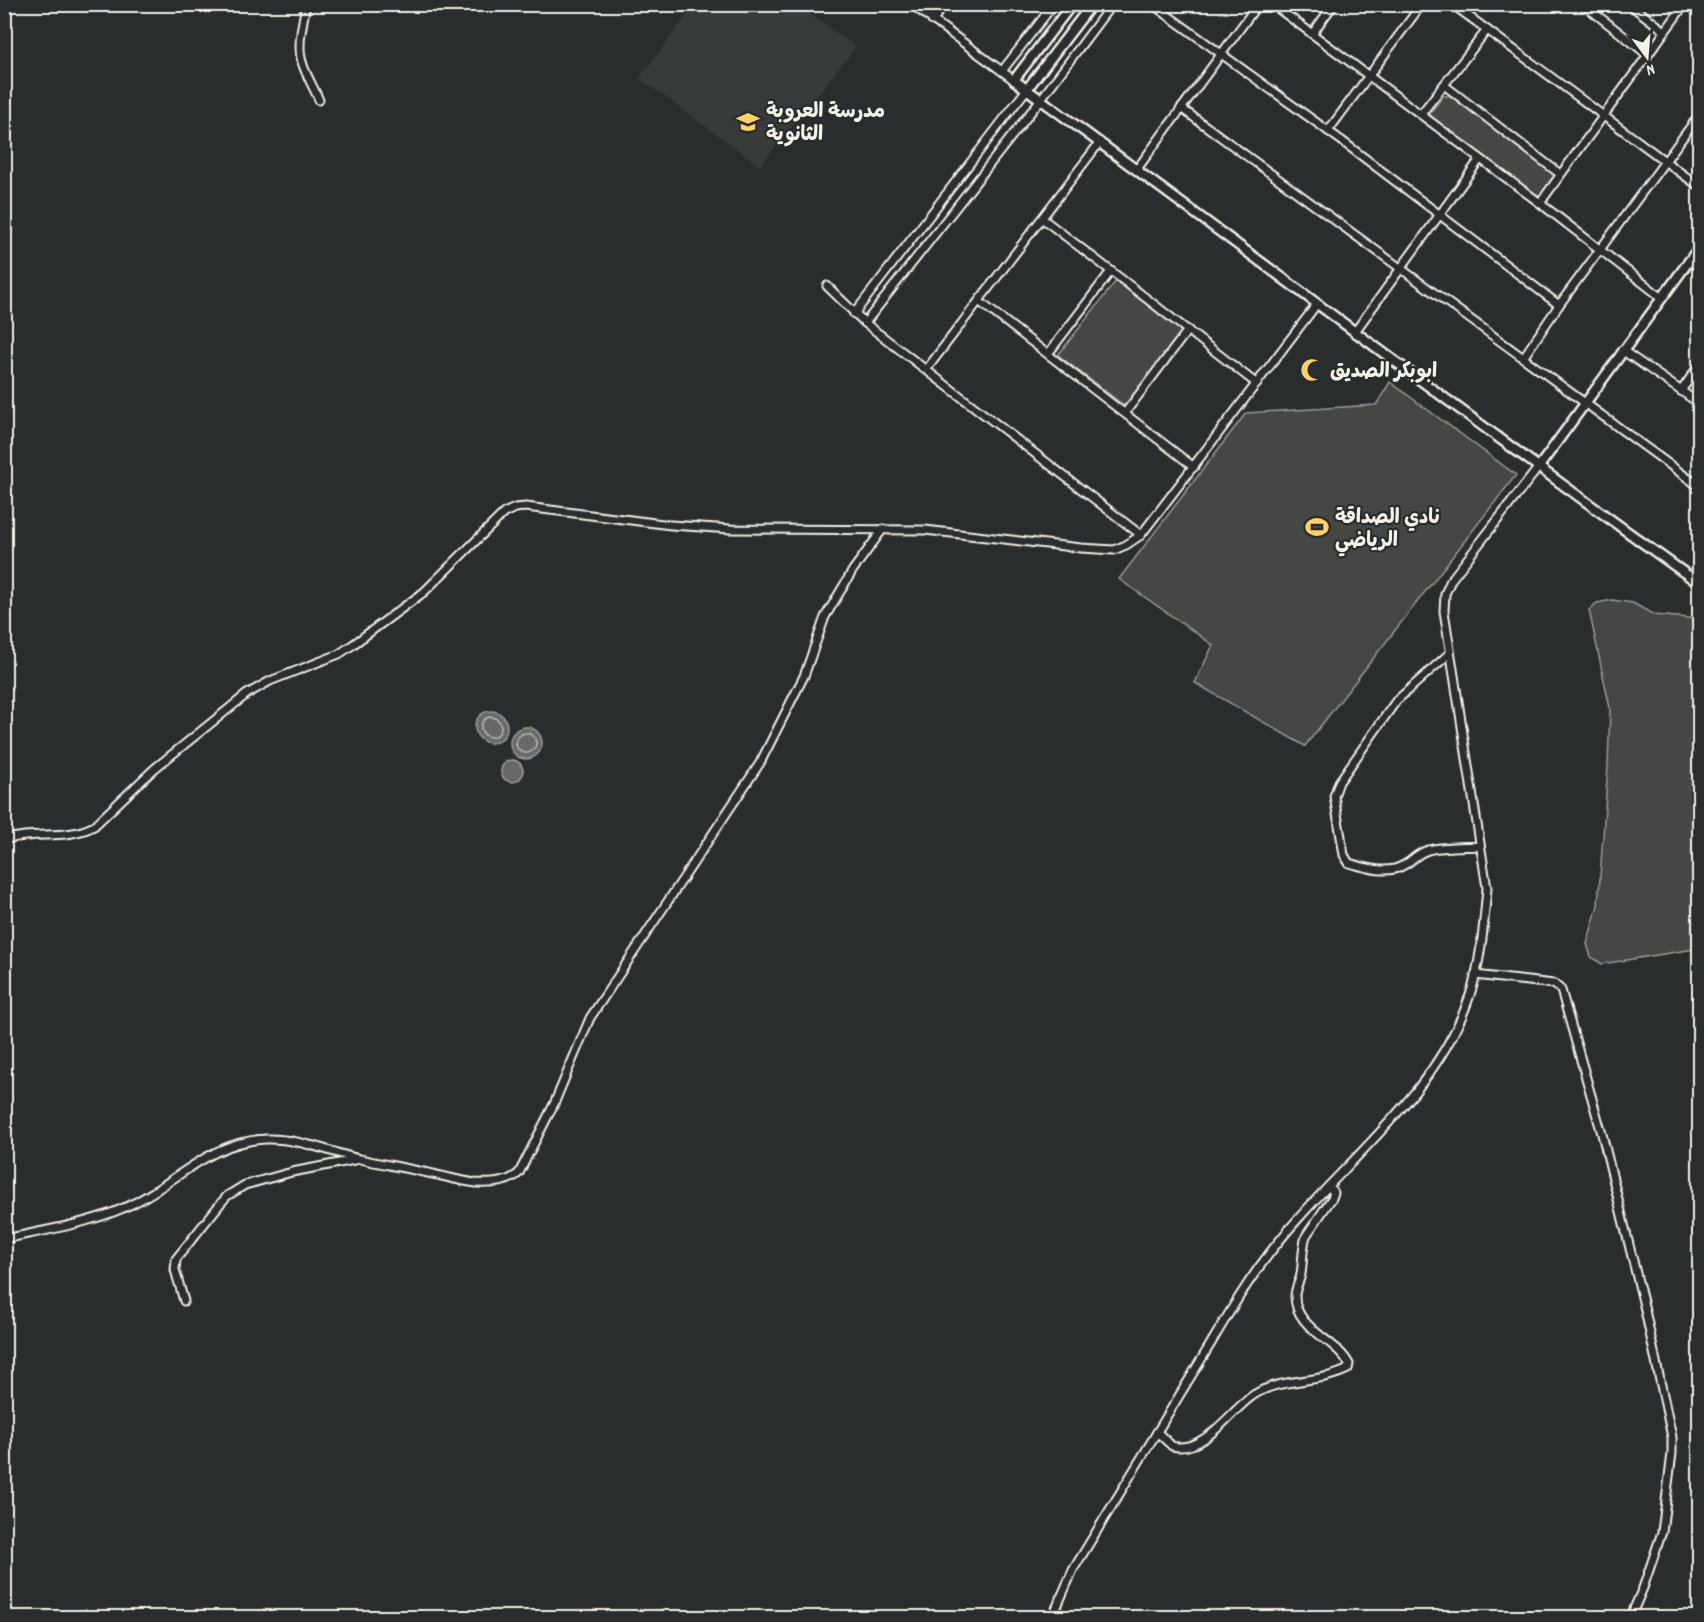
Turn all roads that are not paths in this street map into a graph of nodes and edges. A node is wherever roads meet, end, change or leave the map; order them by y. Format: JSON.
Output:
{"nodes":[{"id":1,"x":306,"y":4,"type":"edge"},
{"id":2,"x":911,"y":4,"type":"edge"},
{"id":3,"x":945,"y":4,"type":"edge"},
{"id":4,"x":1054,"y":4,"type":"edge"},
{"id":5,"x":1072,"y":4,"type":"edge"},
{"id":6,"x":1092,"y":4,"type":"edge"},
{"id":7,"x":1112,"y":4,"type":"edge"},
{"id":8,"x":1152,"y":4,"type":"edge"},
{"id":9,"x":1258,"y":4,"type":"edge"},
{"id":10,"x":1272,"y":4,"type":"edge"},
{"id":11,"x":1334,"y":4,"type":"edge"},
{"id":12,"x":1422,"y":4,"type":"edge"},
{"id":13,"x":1452,"y":4,"type":"edge"},
{"id":14,"x":1583,"y":4,"type":"edge"},
{"id":15,"x":1629,"y":4,"type":"edge"},
{"id":16,"x":1685,"y":4,"type":"edge"},
{"id":17,"x":933,"y":21,"type":"junction"},
{"id":18,"x":1487,"y":30,"type":"junction"},
{"id":19,"x":1665,"y":31,"type":"junction"},
{"id":20,"x":1312,"y":34,"type":"junction"},
{"id":21,"x":1221,"y":55,"type":"junction"},
{"id":22,"x":1648,"y":55,"type":"junction"},
{"id":23,"x":1002,"y":71,"type":"junction"},
{"id":24,"x":1369,"y":75,"type":"junction"},
{"id":25,"x":1014,"y":80,"type":"junction"},
{"id":26,"x":1444,"y":85,"type":"junction"},
{"id":27,"x":1027,"y":89,"type":"junction"},
{"id":28,"x":1041,"y":99,"type":"junction"},
{"id":29,"x":319,"y":100,"type":"dead end"},
{"id":30,"x":1181,"y":108,"type":"junction"},
{"id":31,"x":1421,"y":114,"type":"junction"},
{"id":32,"x":1700,"y":114,"type":"edge"},
{"id":33,"x":1603,"y":116,"type":"junction"},
{"id":34,"x":1328,"y":131,"type":"junction"},
{"id":35,"x":1100,"y":142,"type":"junction"},
{"id":36,"x":1480,"y":159,"type":"junction"},
{"id":37,"x":1664,"y":161,"type":"junction"},
{"id":38,"x":1137,"y":169,"type":"junction"},
{"id":39,"x":1560,"y":174,"type":"junction"},
{"id":40,"x":1700,"y":187,"type":"edge"},
{"id":41,"x":1540,"y":203,"type":"junction"},
{"id":42,"x":1438,"y":215,"type":"junction"},
{"id":43,"x":1043,"y":219,"type":"junction"},
{"id":44,"x":1700,"y":246,"type":"edge"},
{"id":45,"x":1600,"y":249,"type":"junction"},
{"id":46,"x":1400,"y":268,"type":"junction"},
{"id":47,"x":1111,"y":271,"type":"junction"},
{"id":48,"x":827,"y":286,"type":"dead end"},
{"id":49,"x":1661,"y":297,"type":"junction"},
{"id":50,"x":980,"y":302,"type":"junction"},
{"id":51,"x":1317,"y":304,"type":"junction"},
{"id":52,"x":1559,"y":305,"type":"junction"},
{"id":53,"x":854,"y":314,"type":"junction"},
{"id":54,"x":865,"y":323,"type":"junction"},
{"id":55,"x":1188,"y":330,"type":"junction"},
{"id":56,"x":1354,"y":333,"type":"junction"},
{"id":57,"x":1622,"y":350,"type":"junction"},
{"id":58,"x":1048,"y":354,"type":"junction"},
{"id":59,"x":1523,"y":358,"type":"junction"},
{"id":60,"x":1700,"y":364,"type":"edge"},
{"id":61,"x":926,"y":370,"type":"junction"},
{"id":62,"x":1257,"y":384,"type":"junction"},
{"id":63,"x":1681,"y":391,"type":"junction"},
{"id":64,"x":1584,"y":403,"type":"junction"},
{"id":65,"x":1700,"y":404,"type":"edge"},
{"id":66,"x":1125,"y":413,"type":"junction"},
{"id":67,"x":1194,"y":467,"type":"junction"},
{"id":68,"x":1538,"y":468,"type":"junction"},
{"id":69,"x":1700,"y":474,"type":"edge"},
{"id":70,"x":1697,"y":485,"type":"edge"},
{"id":71,"x":883,"y":529,"type":"junction"},
{"id":72,"x":1141,"y":535,"type":"junction"},
{"id":73,"x":1700,"y":584,"type":"edge"},
{"id":74,"x":1450,"y":653,"type":"junction"},
{"id":75,"x":4,"y":840,"type":"edge"},
{"id":76,"x":1480,"y":846,"type":"junction"},
{"id":77,"x":1475,"y":975,"type":"junction"},
{"id":78,"x":358,"y":1159,"type":"junction"},
{"id":79,"x":1329,"y":1186,"type":"junction"},
{"id":80,"x":4,"y":1239,"type":"edge"},
{"id":81,"x":184,"y":1301,"type":"dead end"},
{"id":82,"x":1157,"y":1432,"type":"junction"},
{"id":83,"x":1052,"y":1617,"type":"edge"},
{"id":84,"x":1630,"y":1617,"type":"edge"}],
"edges":[{"from":1,"to":29,"type":"street"},
{"from":2,"to":17,"type":"street"},
{"from":3,"to":17,"type":"street"},
{"from":4,"to":23,"type":"street"},
{"from":5,"to":25,"type":"street"},
{"from":6,"to":27,"type":"street"},
{"from":7,"to":28,"type":"street"},
{"from":8,"to":21,"type":"street"},
{"from":9,"to":21,"type":"street"},
{"from":10,"to":20,"type":"street"},
{"from":11,"to":20,"type":"street"},
{"from":12,"to":24,"type":"street"},
{"from":13,"to":18,"type":"street"},
{"from":14,"to":22,"type":"street"},
{"from":15,"to":19,"type":"street"},
{"from":16,"to":19,"type":"street"},
{"from":17,"to":23,"type":"street"},
{"from":18,"to":26,"type":"street"},
{"from":18,"to":33,"type":"street"},
{"from":19,"to":22,"type":"street"},
{"from":20,"to":24,"type":"street"},
{"from":21,"to":30,"type":"street"},
{"from":21,"to":34,"type":"street"},
{"from":22,"to":33,"type":"street"},
{"from":23,"to":25,"type":"street"},
{"from":24,"to":31,"type":"street"},
{"from":24,"to":34,"type":"street"},
{"from":25,"to":27,"type":"street"},
{"from":26,"to":31,"type":"street"},
{"from":26,"to":39,"type":"street"},
{"from":27,"to":28,"type":"street"},
{"from":27,"to":53,"type":"street"},
{"from":28,"to":35,"type":"street"},
{"from":28,"to":54,"type":"street"},
{"from":30,"to":38,"type":"street"},
{"from":30,"to":46,"type":"street"},
{"from":31,"to":36,"type":"street"},
{"from":32,"to":37,"type":"street"},
{"from":33,"to":37,"type":"street"},
{"from":33,"to":39,"type":"street"},
{"from":34,"to":42,"type":"street"},
{"from":35,"to":38,"type":"street"},
{"from":35,"to":43,"type":"street"},
{"from":36,"to":41,"type":"street"},
{"from":36,"to":42,"type":"street"},
{"from":37,"to":40,"type":"street"},
{"from":37,"to":45,"type":"street"},
{"from":38,"to":51,"type":"street"},
{"from":39,"to":41,"type":"street"},
{"from":41,"to":45,"type":"street"},
{"from":42,"to":46,"type":"street"},
{"from":42,"to":52,"type":"street"},
{"from":43,"to":47,"type":"street"},
{"from":43,"to":50,"type":"street"},
{"from":44,"to":49,"type":"street"},
{"from":45,"to":49,"type":"street"},
{"from":45,"to":52,"type":"street"},
{"from":46,"to":56,"type":"street"},
{"from":46,"to":59,"type":"street"},
{"from":47,"to":55,"type":"street"},
{"from":47,"to":58,"type":"street"},
{"from":48,"to":53,"type":"street"},
{"from":49,"to":57,"type":"street"},
{"from":50,"to":58,"type":"street"},
{"from":50,"to":61,"type":"street"},
{"from":51,"to":56,"type":"street"},
{"from":51,"to":62,"type":"street"},
{"from":52,"to":59,"type":"street"},
{"from":53,"to":54,"type":"street"},
{"from":54,"to":61,"type":"street"},
{"from":55,"to":62,"type":"street"},
{"from":55,"to":66,"type":"street"},
{"from":56,"to":68,"type":"street"},
{"from":57,"to":63,"type":"street"},
{"from":57,"to":64,"type":"street"},
{"from":58,"to":66,"type":"street"},
{"from":59,"to":64,"type":"street"},
{"from":60,"to":63,"type":"street"},
{"from":61,"to":72,"type":"street"},
{"from":62,"to":67,"type":"street"},
{"from":63,"to":65,"type":"street"},
{"from":64,"to":68,"type":"street"},
{"from":64,"to":70,"type":"street"},
{"from":66,"to":67,"type":"street"},
{"from":67,"to":72,"type":"street"},
{"from":68,"to":73,"type":"street"},
{"from":68,"to":74,"type":"street"},
{"from":69,"to":70,"type":"street"},
{"from":71,"to":72,"type":"street"},
{"from":71,"to":75,"type":"street"},
{"from":71,"to":78,"type":"street"},
{"from":74,"to":76,"type":"street"},
{"from":74,"to":76,"type":"street"},
{"from":76,"to":77,"type":"street"},
{"from":77,"to":79,"type":"street"},
{"from":77,"to":84,"type":"street"},
{"from":78,"to":80,"type":"street"},
{"from":78,"to":81,"type":"street"},
{"from":79,"to":82,"type":"street"},
{"from":79,"to":82,"type":"street"},
{"from":82,"to":83,"type":"street"}]}
